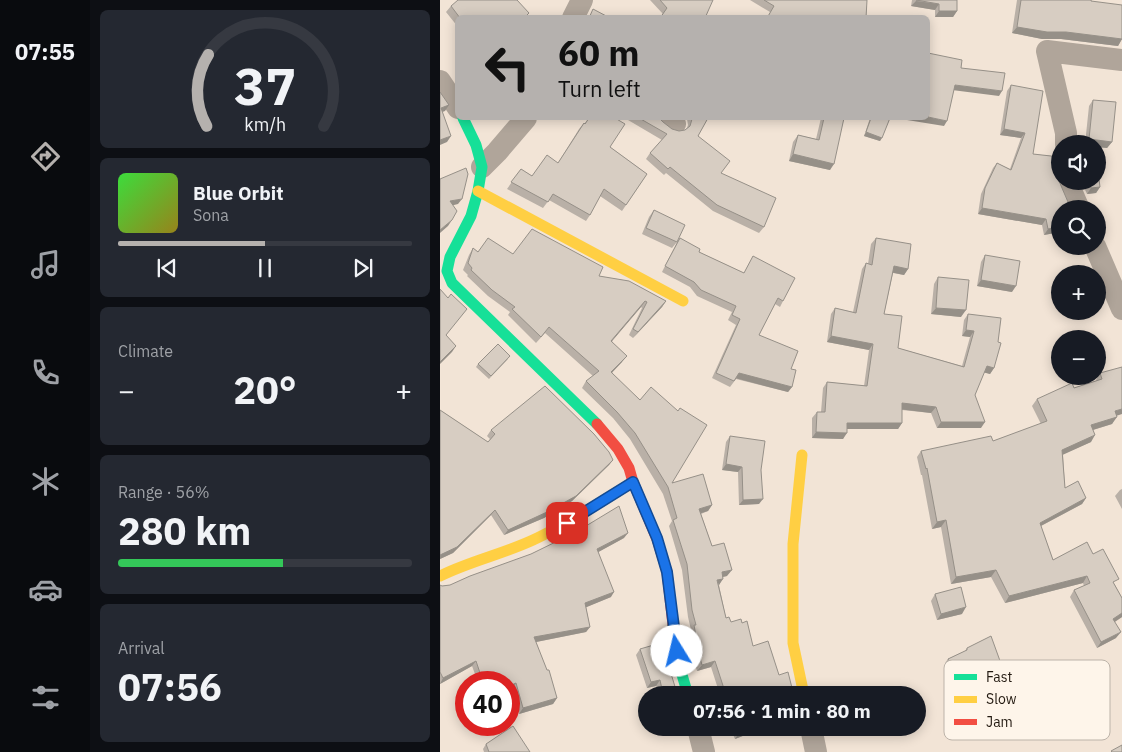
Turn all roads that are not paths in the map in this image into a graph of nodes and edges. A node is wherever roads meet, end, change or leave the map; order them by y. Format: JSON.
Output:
{"nodes":[{"id":1,"x":582,"y":0,"type":"edge"},
{"id":2,"x":574,"y":15,"type":"edge"},
{"id":3,"x":1122,"y":60,"type":"edge"},
{"id":4,"x":440,"y":81,"type":"edge"},
{"id":5,"x":455,"y":104,"type":"edge"},
{"id":6,"x":464,"y":120,"type":"edge"},
{"id":7,"x":524,"y":120,"type":"edge"},
{"id":8,"x":1066,"y":135,"type":"edge"},
{"id":9,"x":482,"y":167,"type":"junction"},
{"id":10,"x":478,"y":191,"type":"junction"},
{"id":11,"x":1099,"y":255,"type":"edge"},
{"id":12,"x":444,"y":274,"type":"edge"},
{"id":13,"x":683,"y":301,"type":"dead end"},
{"id":14,"x":1122,"y":309,"type":"edge"},
{"id":15,"x":802,"y":455,"type":"dead end"},
{"id":16,"x":633,"y":482,"type":"junction"},
{"id":17,"x":440,"y":576,"type":"edge"},
{"id":18,"x":685,"y":686,"type":"edge"},
{"id":19,"x":802,"y":686,"type":"edge"},
{"id":20,"x":700,"y":736,"type":"edge"},
{"id":21,"x":812,"y":736,"type":"edge"},
{"id":22,"x":704,"y":752,"type":"edge"},
{"id":23,"x":816,"y":752,"type":"edge"}],
"edges":[{"from":1,"to":2,"type":"street"},
{"from":3,"to":8,"type":"street"},
{"from":4,"to":5,"type":"street"},
{"from":6,"to":9,"type":"street"},
{"from":7,"to":9,"type":"street"},
{"from":9,"to":10,"type":"street"},
{"from":10,"to":12,"type":"street"},
{"from":10,"to":13,"type":"street"},
{"from":11,"to":14,"type":"street"},
{"from":12,"to":16,"type":"street"},
{"from":15,"to":19,"type":"street"},
{"from":16,"to":17,"type":"street"},
{"from":16,"to":18,"type":"street"},
{"from":20,"to":22,"type":"street"},
{"from":21,"to":23,"type":"street"}]}
